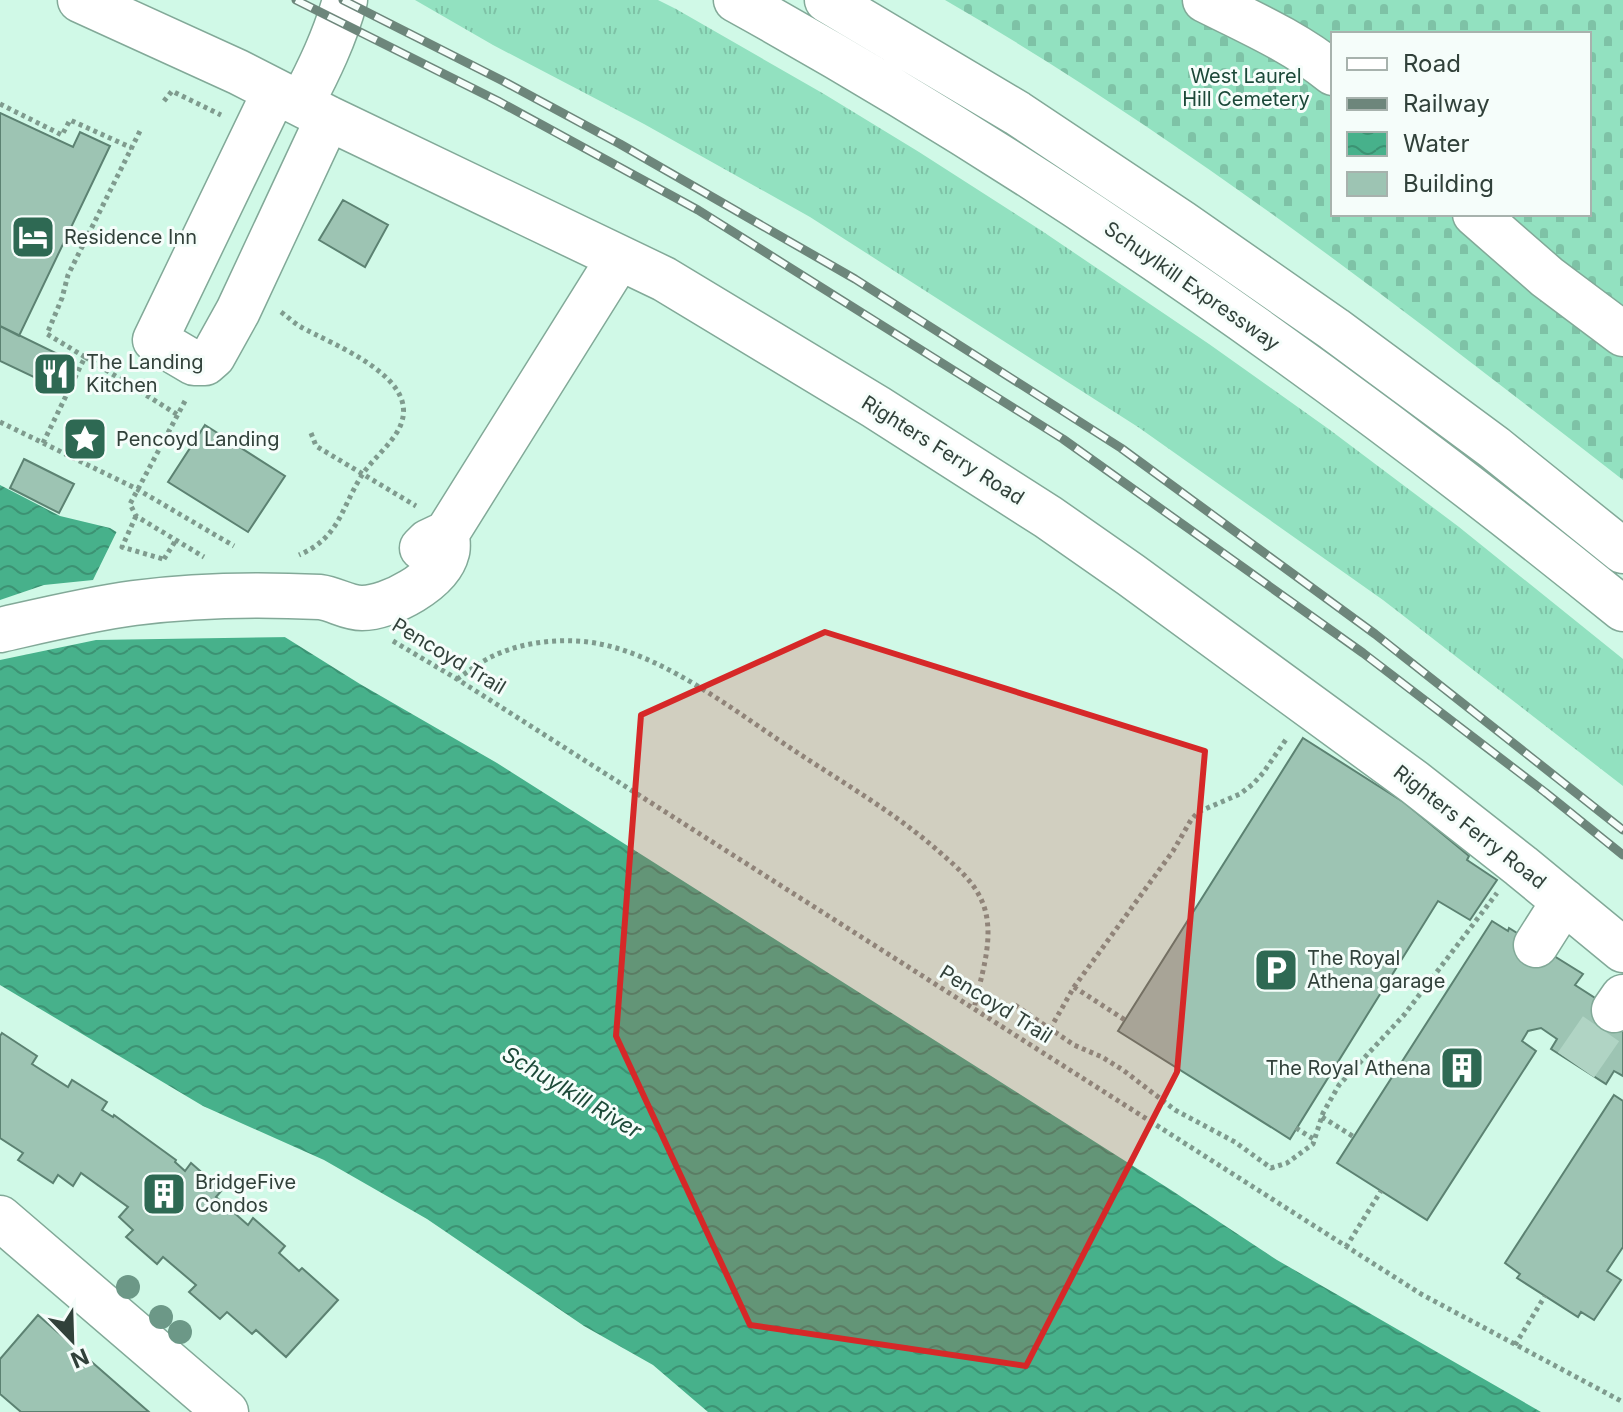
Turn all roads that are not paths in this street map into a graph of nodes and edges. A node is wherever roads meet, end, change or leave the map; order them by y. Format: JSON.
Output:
{"nodes":[{"id":1,"x":80,"y":0,"type":"edge"},
{"id":2,"x":345,"y":0,"type":"edge"},
{"id":3,"x":736,"y":0,"type":"edge"},
{"id":4,"x":827,"y":0,"type":"edge"},
{"id":5,"x":1205,"y":0,"type":"edge"},
{"id":6,"x":1331,"y":71,"type":"edge"},
{"id":7,"x":301,"y":104,"type":"junction"},
{"id":8,"x":1477,"y":216,"type":"edge"},
{"id":9,"x":619,"y":258,"type":"junction"},
{"id":10,"x":1623,"y":334,"type":"edge"},
{"id":11,"x":1623,"y":551,"type":"edge"},
{"id":12,"x":1623,"y":609,"type":"edge"},
{"id":13,"x":0,"y":630,"type":"edge"},
{"id":14,"x":1564,"y":901,"type":"junction"},
{"id":15,"x":1536,"y":945,"type":"dead end"},
{"id":16,"x":1623,"y":950,"type":"edge"},
{"id":17,"x":0,"y":1218,"type":"edge"},
{"id":18,"x":226,"y":1412,"type":"edge"}],
"edges":[{"from":1,"to":7,"type":"main road","name":"Righters Ferry Road"},
{"from":2,"to":7,"type":"main road"},
{"from":3,"to":12,"type":"main road","name":"Schuylkill Expressway"},
{"from":4,"to":11,"type":"main road"},
{"from":5,"to":6,"type":"main road"},
{"from":7,"to":7,"type":"main road"},
{"from":7,"to":9,"type":"main road","name":"Righters Ferry Road"},
{"from":8,"to":10,"type":"main road"},
{"from":9,"to":13,"type":"main road"},
{"from":9,"to":14,"type":"main road","name":"Righters Ferry Road"},
{"from":14,"to":15,"type":"main road"},
{"from":14,"to":16,"type":"main road","name":"Righters Ferry Road"},
{"from":17,"to":18,"type":"main road"}]}
